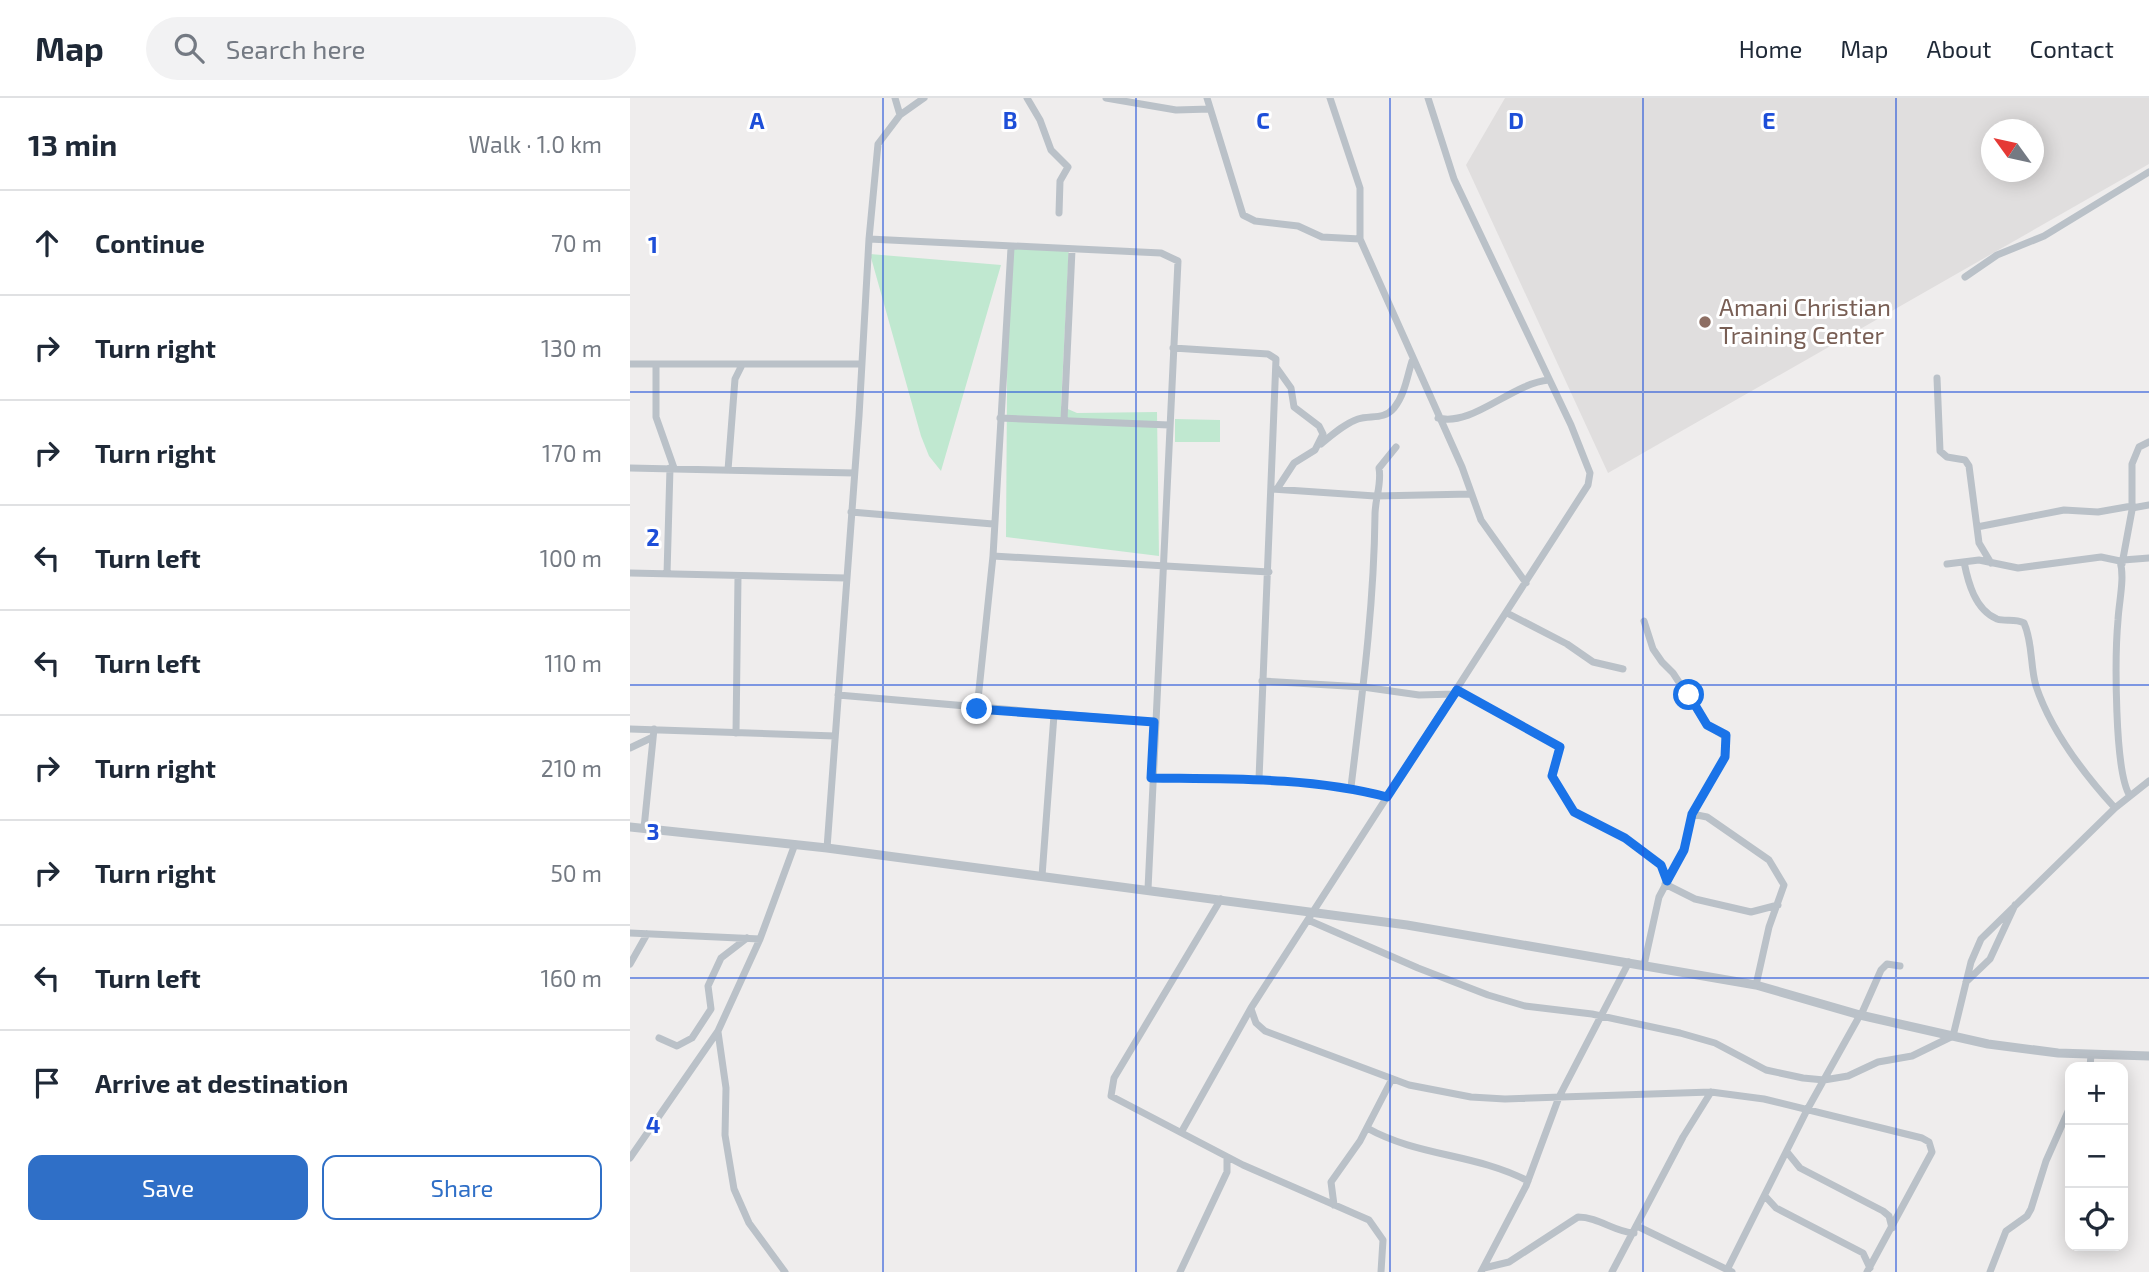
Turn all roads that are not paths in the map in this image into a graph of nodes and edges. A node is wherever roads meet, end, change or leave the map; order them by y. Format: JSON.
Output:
{"nodes":[{"id":1,"x":895,"y":98,"type":"edge"},
{"id":2,"x":924,"y":98,"type":"edge"},
{"id":3,"x":1027,"y":98,"type":"edge"},
{"id":4,"x":1106,"y":98,"type":"edge"},
{"id":5,"x":1207,"y":98,"type":"edge"},
{"id":6,"x":1330,"y":98,"type":"edge"},
{"id":7,"x":1429,"y":98,"type":"edge"},
{"id":8,"x":1210,"y":109,"type":"junction"},
{"id":9,"x":900,"y":115,"type":"junction"},
{"id":10,"x":2149,"y":172,"type":"edge"},
{"id":11,"x":1059,"y":213,"type":"dead end"},
{"id":12,"x":869,"y":239,"type":"junction"},
{"id":13,"x":1360,"y":240,"type":"junction"},
{"id":14,"x":1011,"y":248,"type":"junction"},
{"id":15,"x":1072,"y":250,"type":"junction"},
{"id":16,"x":1965,"y":277,"type":"dead end"},
{"id":17,"x":1173,"y":348,"type":"junction"},
{"id":18,"x":1412,"y":361,"type":"junction"},
{"id":19,"x":630,"y":364,"type":"edge"},
{"id":20,"x":656,"y":364,"type":"junction"},
{"id":21,"x":861,"y":364,"type":"junction"},
{"id":22,"x":742,"y":365,"type":"junction"},
{"id":23,"x":1275,"y":366,"type":"junction"},
{"id":24,"x":1937,"y":378,"type":"dead end"},
{"id":25,"x":1549,"y":380,"type":"junction"},
{"id":26,"x":1000,"y":418,"type":"junction"},
{"id":27,"x":1438,"y":418,"type":"junction"},
{"id":28,"x":1063,"y":420,"type":"junction"},
{"id":29,"x":1169,"y":425,"type":"junction"},
{"id":30,"x":2149,"y":442,"type":"edge"},
{"id":31,"x":1318,"y":446,"type":"junction"},
{"id":32,"x":1395,"y":447,"type":"dead end"},
{"id":33,"x":630,"y":468,"type":"edge"},
{"id":34,"x":672,"y":468,"type":"junction"},
{"id":35,"x":728,"y":470,"type":"junction"},
{"id":36,"x":854,"y":473,"type":"junction"},
{"id":37,"x":1275,"y":489,"type":"junction"},
{"id":38,"x":1471,"y":494,"type":"junction"},
{"id":39,"x":1375,"y":496,"type":"junction"},
{"id":40,"x":2149,"y":505,"type":"edge"},
{"id":41,"x":2132,"y":507,"type":"junction"},
{"id":42,"x":851,"y":512,"type":"junction"},
{"id":43,"x":993,"y":524,"type":"junction"},
{"id":44,"x":1977,"y":527,"type":"junction"},
{"id":45,"x":993,"y":556,"type":"junction"},
{"id":46,"x":2149,"y":558,"type":"edge"},
{"id":47,"x":1964,"y":562,"type":"junction"},
{"id":48,"x":2122,"y":562,"type":"junction"},
{"id":49,"x":1947,"y":564,"type":"dead end"},
{"id":50,"x":1991,"y":564,"type":"junction"},
{"id":51,"x":1161,"y":566,"type":"junction"},
{"id":52,"x":1269,"y":572,"type":"junction"},
{"id":53,"x":630,"y":573,"type":"edge"},
{"id":54,"x":667,"y":574,"type":"junction"},
{"id":55,"x":738,"y":578,"type":"junction"},
{"id":56,"x":846,"y":578,"type":"junction"},
{"id":57,"x":1526,"y":583,"type":"junction"},
{"id":58,"x":1507,"y":613,"type":"junction"},
{"id":59,"x":1644,"y":621,"type":"dead end"},
{"id":60,"x":1623,"y":669,"type":"dead end"},
{"id":61,"x":1262,"y":681,"type":"junction"},
{"id":62,"x":1363,"y":687,"type":"junction"},
{"id":63,"x":1456,"y":692,"type":"junction"},
{"id":64,"x":838,"y":695,"type":"junction"},
{"id":65,"x":977,"y":709,"type":"junction"},
{"id":66,"x":1054,"y":715,"type":"junction"},
{"id":67,"x":1154,"y":722,"type":"junction"},
{"id":68,"x":630,"y":729,"type":"edge"},
{"id":69,"x":653,"y":733,"type":"junction"},
{"id":70,"x":736,"y":733,"type":"junction"},
{"id":71,"x":835,"y":736,"type":"junction"},
{"id":72,"x":630,"y":748,"type":"edge"},
{"id":73,"x":1151,"y":778,"type":"junction"},
{"id":74,"x":1259,"y":779,"type":"junction"},
{"id":75,"x":2149,"y":781,"type":"edge"},
{"id":76,"x":1351,"y":787,"type":"junction"},
{"id":77,"x":2130,"y":796,"type":"junction"},
{"id":78,"x":1387,"y":797,"type":"junction"},
{"id":79,"x":2115,"y":807,"type":"junction"},
{"id":80,"x":1692,"y":814,"type":"junction"},
{"id":81,"x":630,"y":827,"type":"edge"},
{"id":82,"x":644,"y":828,"type":"junction"},
{"id":83,"x":795,"y":844,"type":"junction"},
{"id":84,"x":827,"y":848,"type":"junction"},
{"id":85,"x":1042,"y":876,"type":"junction"},
{"id":86,"x":1666,"y":883,"type":"junction"},
{"id":87,"x":1147,"y":889,"type":"junction"},
{"id":88,"x":1221,"y":899,"type":"junction"},
{"id":89,"x":2017,"y":901,"type":"junction"},
{"id":90,"x":1778,"y":905,"type":"junction"},
{"id":91,"x":1310,"y":916,"type":"junction"},
{"id":92,"x":630,"y":933,"type":"edge"},
{"id":93,"x":647,"y":934,"type":"junction"},
{"id":94,"x":747,"y":938,"type":"junction"},
{"id":95,"x":760,"y":939,"type":"junction"},
{"id":96,"x":1629,"y":962,"type":"junction"},
{"id":97,"x":630,"y":964,"type":"edge"},
{"id":98,"x":1644,"y":965,"type":"junction"},
{"id":99,"x":1900,"y":966,"type":"dead end"},
{"id":100,"x":1966,"y":983,"type":"junction"},
{"id":101,"x":1756,"y":985,"type":"junction"},
{"id":102,"x":1251,"y":1008,"type":"junction"},
{"id":103,"x":1860,"y":1015,"type":"junction"},
{"id":104,"x":1602,"y":1016,"type":"junction"},
{"id":105,"x":718,"y":1031,"type":"junction"},
{"id":106,"x":1953,"y":1036,"type":"junction"},
{"id":107,"x":659,"y":1038,"type":"dead end"},
{"id":108,"x":2091,"y":1055,"type":"junction"},
{"id":109,"x":2149,"y":1056,"type":"edge"},
{"id":110,"x":2090,"y":1062,"type":"edge"},
{"id":111,"x":1392,"y":1079,"type":"junction"},
{"id":112,"x":1824,"y":1080,"type":"junction"},
{"id":113,"x":1711,"y":1091,"type":"junction"},
{"id":114,"x":1559,"y":1097,"type":"junction"},
{"id":115,"x":1807,"y":1110,"type":"junction"},
{"id":116,"x":2065,"y":1119,"type":"edge"},
{"id":117,"x":1367,"y":1128,"type":"junction"},
{"id":118,"x":1182,"y":1132,"type":"junction"},
{"id":119,"x":1787,"y":1152,"type":"junction"},
{"id":120,"x":631,"y":1154,"type":"edge"},
{"id":121,"x":1227,"y":1157,"type":"junction"},
{"id":122,"x":1243,"y":1165,"type":"junction"},
{"id":123,"x":1227,"y":1171,"type":"junction"},
{"id":124,"x":1528,"y":1181,"type":"junction"},
{"id":125,"x":1765,"y":1196,"type":"junction"},
{"id":126,"x":1334,"y":1205,"type":"junction"},
{"id":127,"x":1892,"y":1227,"type":"junction"},
{"id":128,"x":1636,"y":1230,"type":"junction"},
{"id":129,"x":1482,"y":1270,"type":"edge"},
{"id":130,"x":1868,"y":1270,"type":"edge"},
{"id":131,"x":1729,"y":1271,"type":"edge"},
{"id":132,"x":785,"y":1272,"type":"edge"},
{"id":133,"x":1180,"y":1272,"type":"edge"},
{"id":134,"x":1381,"y":1272,"type":"edge"},
{"id":135,"x":1612,"y":1272,"type":"edge"},
{"id":136,"x":1990,"y":1272,"type":"edge"}],
"edges":[{"from":1,"to":9,"type":"street"},
{"from":2,"to":9,"type":"street"},
{"from":3,"to":11,"type":"street"},
{"from":4,"to":8,"type":"street"},
{"from":5,"to":8,"type":"street"},
{"from":6,"to":13,"type":"street"},
{"from":7,"to":25,"type":"street"},
{"from":8,"to":13,"type":"street"},
{"from":9,"to":12,"type":"street"},
{"from":10,"to":16,"type":"street"},
{"from":12,"to":14,"type":"street"},
{"from":12,"to":21,"type":"street"},
{"from":13,"to":18,"type":"street"},
{"from":14,"to":15,"type":"street"},
{"from":14,"to":26,"type":"street"},
{"from":15,"to":17,"type":"street"},
{"from":15,"to":28,"type":"street"},
{"from":17,"to":23,"type":"street"},
{"from":17,"to":29,"type":"street"},
{"from":18,"to":27,"type":"street"},
{"from":18,"to":31,"type":"street"},
{"from":19,"to":20,"type":"street"},
{"from":20,"to":22,"type":"street"},
{"from":20,"to":34,"type":"street"},
{"from":21,"to":22,"type":"street"},
{"from":21,"to":36,"type":"street"},
{"from":22,"to":35,"type":"street"},
{"from":23,"to":31,"type":"street"},
{"from":23,"to":37,"type":"street"},
{"from":24,"to":44,"type":"street"},
{"from":25,"to":27,"type":"street"},
{"from":25,"to":57,"type":"street"},
{"from":26,"to":28,"type":"street"},
{"from":26,"to":43,"type":"street"},
{"from":27,"to":38,"type":"street"},
{"from":28,"to":29,"type":"street"},
{"from":29,"to":51,"type":"street"},
{"from":30,"to":41,"type":"street"},
{"from":31,"to":37,"type":"street"},
{"from":32,"to":39,"type":"street"},
{"from":33,"to":34,"type":"street"},
{"from":34,"to":35,"type":"street"},
{"from":34,"to":54,"type":"street"},
{"from":35,"to":36,"type":"street"},
{"from":36,"to":42,"type":"street"},
{"from":37,"to":39,"type":"street"},
{"from":37,"to":52,"type":"street"},
{"from":38,"to":39,"type":"street"},
{"from":38,"to":57,"type":"street"},
{"from":39,"to":62,"type":"street"},
{"from":40,"to":41,"type":"street"},
{"from":41,"to":44,"type":"street"},
{"from":41,"to":48,"type":"street"},
{"from":42,"to":43,"type":"street"},
{"from":42,"to":56,"type":"street"},
{"from":43,"to":45,"type":"street"},
{"from":44,"to":50,"type":"street"},
{"from":45,"to":51,"type":"street"},
{"from":45,"to":65,"type":"street"},
{"from":46,"to":48,"type":"street"},
{"from":47,"to":49,"type":"street"},
{"from":47,"to":50,"type":"street"},
{"from":47,"to":79,"type":"street"},
{"from":48,"to":50,"type":"street"},
{"from":48,"to":77,"type":"street"},
{"from":51,"to":52,"type":"street"},
{"from":51,"to":67,"type":"street"},
{"from":52,"to":61,"type":"street"},
{"from":53,"to":54,"type":"street"},
{"from":54,"to":55,"type":"street"},
{"from":55,"to":56,"type":"street"},
{"from":55,"to":70,"type":"street"},
{"from":56,"to":64,"type":"street"},
{"from":57,"to":58,"type":"street"},
{"from":58,"to":60,"type":"street"},
{"from":58,"to":63,"type":"street"},
{"from":59,"to":80,"type":"street"},
{"from":61,"to":62,"type":"street"},
{"from":61,"to":74,"type":"street"},
{"from":62,"to":63,"type":"street"},
{"from":62,"to":76,"type":"street"},
{"from":63,"to":78,"type":"street"},
{"from":63,"to":86,"type":"street"},
{"from":64,"to":65,"type":"street"},
{"from":64,"to":71,"type":"street"},
{"from":65,"to":66,"type":"street"},
{"from":66,"to":67,"type":"street"},
{"from":66,"to":85,"type":"street"},
{"from":67,"to":73,"type":"street"},
{"from":68,"to":69,"type":"street"},
{"from":69,"to":70,"type":"street"},
{"from":69,"to":72,"type":"street"},
{"from":69,"to":82,"type":"street"},
{"from":70,"to":71,"type":"street"},
{"from":71,"to":84,"type":"street"},
{"from":73,"to":74,"type":"street"},
{"from":73,"to":87,"type":"street"},
{"from":74,"to":76,"type":"street"},
{"from":75,"to":77,"type":"street"},
{"from":76,"to":78,"type":"street"},
{"from":77,"to":79,"type":"street"},
{"from":78,"to":91,"type":"street"},
{"from":79,"to":89,"type":"street"},
{"from":80,"to":86,"type":"street"},
{"from":80,"to":90,"type":"street"},
{"from":81,"to":82,"type":"street"},
{"from":82,"to":83,"type":"street"},
{"from":83,"to":84,"type":"street"},
{"from":83,"to":95,"type":"street"},
{"from":84,"to":85,"type":"street"},
{"from":85,"to":87,"type":"street"},
{"from":86,"to":90,"type":"street"},
{"from":86,"to":98,"type":"street"},
{"from":87,"to":88,"type":"street"},
{"from":88,"to":91,"type":"street"},
{"from":88,"to":118,"type":"street"},
{"from":89,"to":100,"type":"street"},
{"from":89,"to":100,"type":"street"},
{"from":90,"to":101,"type":"street"},
{"from":91,"to":96,"type":"street"},
{"from":91,"to":102,"type":"street"},
{"from":91,"to":104,"type":"street"},
{"from":92,"to":93,"type":"street"},
{"from":93,"to":94,"type":"street"},
{"from":93,"to":97,"type":"street"},
{"from":94,"to":95,"type":"street"},
{"from":94,"to":107,"type":"street"},
{"from":95,"to":105,"type":"street"},
{"from":96,"to":98,"type":"street"},
{"from":96,"to":104,"type":"street"},
{"from":98,"to":101,"type":"street"},
{"from":99,"to":103,"type":"street"},
{"from":100,"to":106,"type":"street"},
{"from":101,"to":103,"type":"street"},
{"from":102,"to":111,"type":"street"},
{"from":102,"to":118,"type":"street"},
{"from":103,"to":106,"type":"street"},
{"from":103,"to":112,"type":"street"},
{"from":104,"to":112,"type":"street"},
{"from":104,"to":114,"type":"street"},
{"from":105,"to":120,"type":"street"},
{"from":105,"to":132,"type":"street"},
{"from":106,"to":108,"type":"street"},
{"from":106,"to":112,"type":"street"},
{"from":108,"to":109,"type":"street"},
{"from":108,"to":110,"type":"street"},
{"from":111,"to":114,"type":"street"},
{"from":111,"to":117,"type":"street"},
{"from":112,"to":115,"type":"street"},
{"from":113,"to":114,"type":"street"},
{"from":113,"to":115,"type":"street"},
{"from":113,"to":128,"type":"street"},
{"from":114,"to":124,"type":"street"},
{"from":115,"to":119,"type":"street"},
{"from":115,"to":127,"type":"street"},
{"from":116,"to":136,"type":"street"},
{"from":117,"to":124,"type":"street"},
{"from":117,"to":126,"type":"street"},
{"from":118,"to":121,"type":"street"},
{"from":119,"to":125,"type":"street"},
{"from":119,"to":127,"type":"street"},
{"from":121,"to":122,"type":"street"},
{"from":121,"to":123,"type":"street"},
{"from":122,"to":123,"type":"street"},
{"from":122,"to":126,"type":"street"},
{"from":123,"to":133,"type":"street"},
{"from":124,"to":129,"type":"street"},
{"from":125,"to":130,"type":"street"},
{"from":125,"to":131,"type":"street"},
{"from":126,"to":134,"type":"street"},
{"from":127,"to":130,"type":"street"},
{"from":128,"to":129,"type":"street"},
{"from":128,"to":131,"type":"street"},
{"from":128,"to":135,"type":"street"}]}
